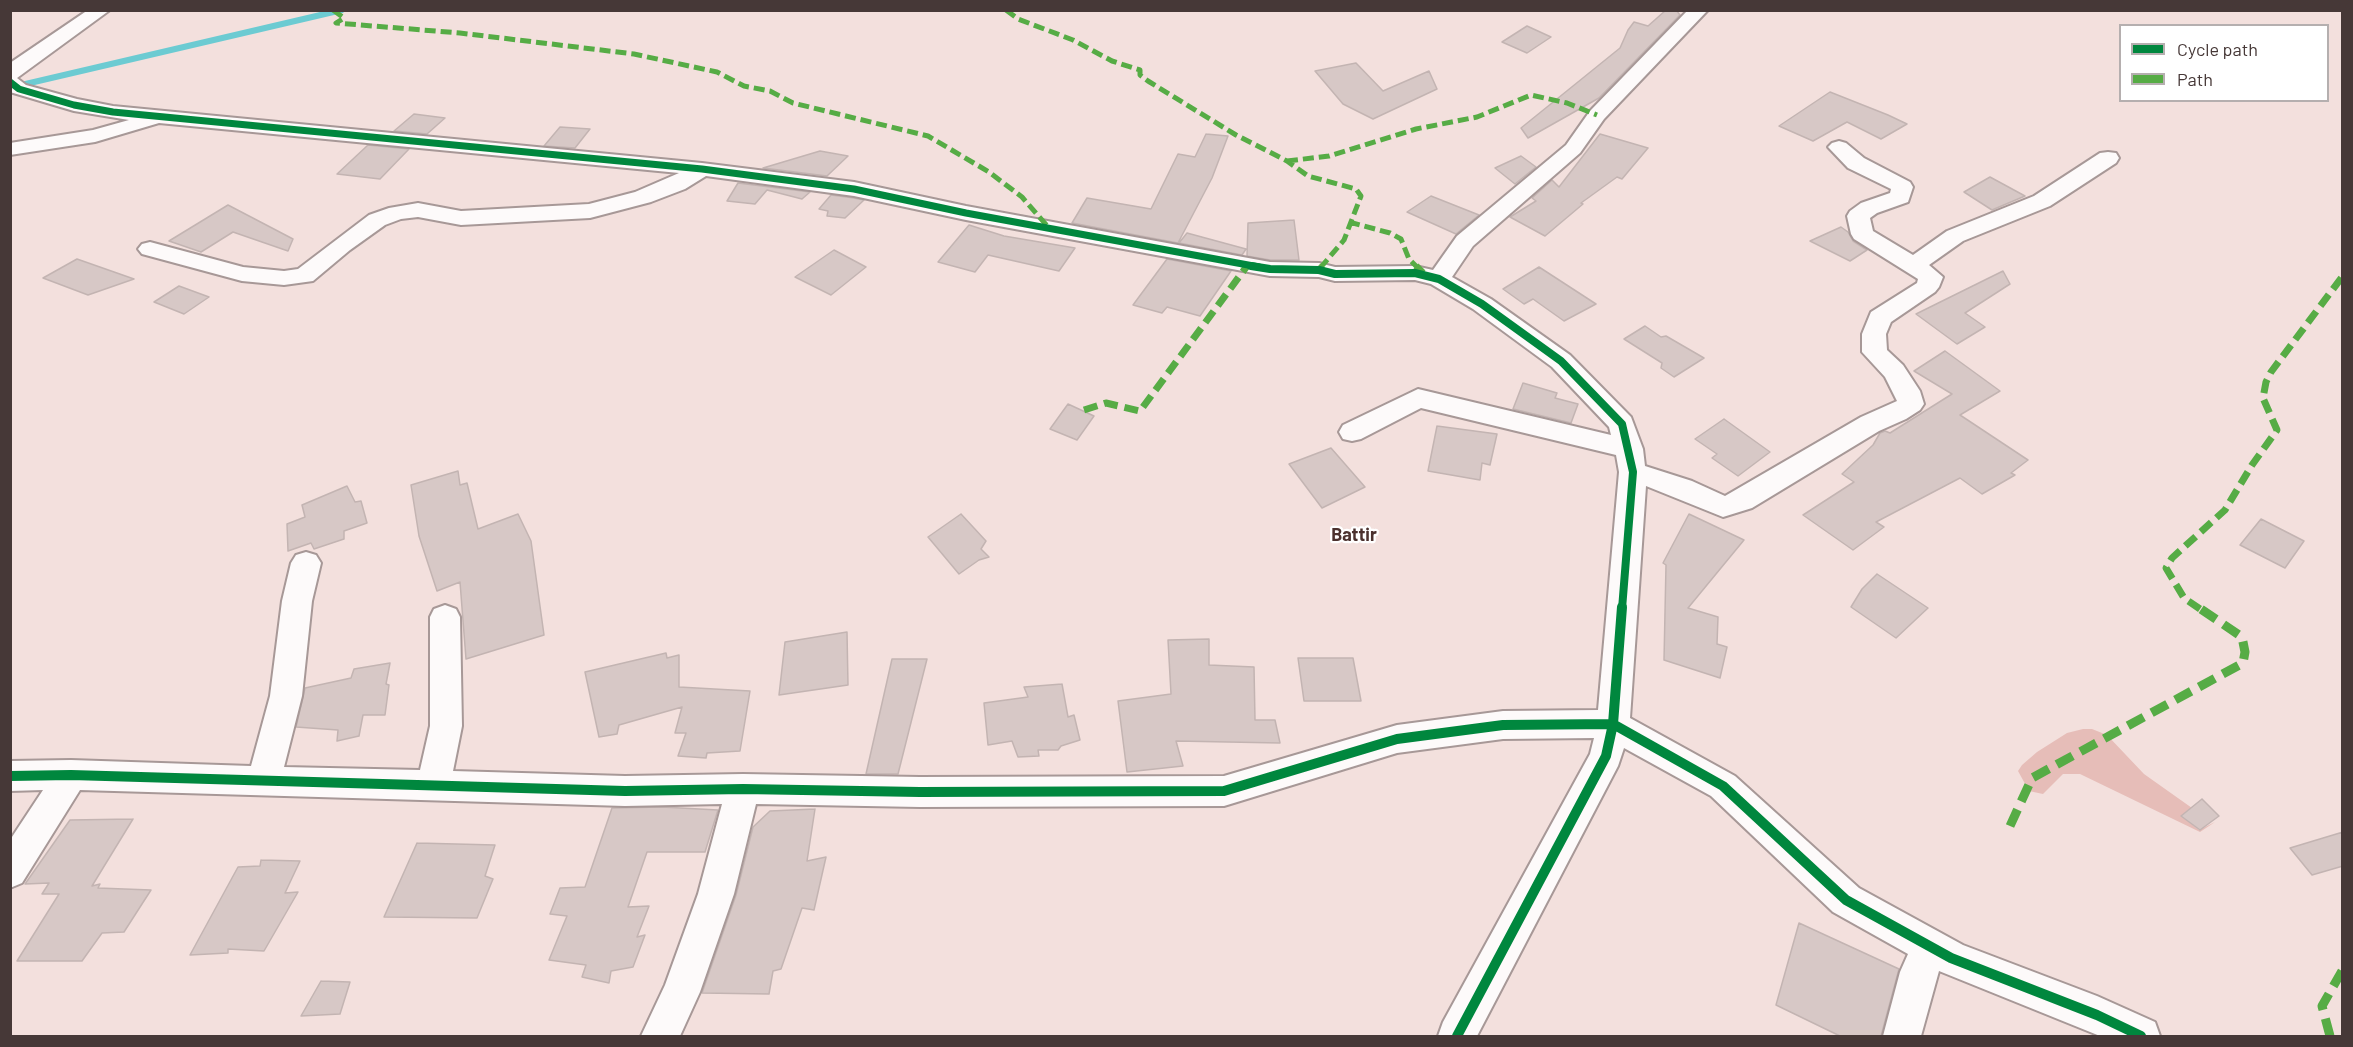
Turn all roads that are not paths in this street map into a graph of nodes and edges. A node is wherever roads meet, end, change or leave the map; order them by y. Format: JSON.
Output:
{"nodes":[{"id":1,"x":101,"y":10,"type":"edge"},
{"id":2,"x":1699,"y":10,"type":"edge"},
{"id":3,"x":10,"y":74,"type":"edge"},
{"id":4,"x":10,"y":82,"type":"edge"},
{"id":5,"x":160,"y":117,"type":"junction"},
{"id":6,"x":1839,"y":147,"type":"dead end"},
{"id":7,"x":10,"y":149,"type":"edge"},
{"id":8,"x":2108,"y":158,"type":"dead end"},
{"id":9,"x":702,"y":169,"type":"junction"},
{"id":10,"x":150,"y":249,"type":"dead end"},
{"id":11,"x":1915,"y":265,"type":"junction"},
{"id":12,"x":1439,"y":279,"type":"junction"},
{"id":13,"x":1352,"y":432,"type":"dead end"},
{"id":14,"x":1631,"y":460,"type":"junction"},
{"id":15,"x":306,"y":563,"type":"dead end"},
{"id":16,"x":445,"y":617,"type":"dead end"},
{"id":17,"x":1614,"y":724,"type":"junction"},
{"id":18,"x":71,"y":775,"type":"junction"},
{"id":19,"x":10,"y":776,"type":"edge"},
{"id":20,"x":264,"y":781,"type":"junction"},
{"id":21,"x":433,"y":786,"type":"junction"},
{"id":22,"x":743,"y":789,"type":"junction"},
{"id":23,"x":10,"y":872,"type":"edge"},
{"id":24,"x":1925,"y":960,"type":"junction"},
{"id":25,"x":2094,"y":1029,"type":"edge"},
{"id":26,"x":660,"y":1036,"type":"edge"},
{"id":27,"x":1456,"y":1036,"type":"edge"},
{"id":28,"x":1902,"y":1036,"type":"edge"},
{"id":29,"x":2141,"y":1036,"type":"edge"}],
"edges":[{"from":1,"to":3,"type":"street"},
{"from":2,"to":12,"type":"street"},
{"from":4,"to":5,"type":"street"},
{"from":5,"to":7,"type":"street"},
{"from":5,"to":9,"type":"street"},
{"from":6,"to":11,"type":"street"},
{"from":8,"to":11,"type":"street"},
{"from":9,"to":10,"type":"street"},
{"from":9,"to":12,"type":"street"},
{"from":11,"to":14,"type":"street"},
{"from":12,"to":14,"type":"street"},
{"from":13,"to":14,"type":"street"},
{"from":14,"to":17,"type":"street"},
{"from":15,"to":20,"type":"street"},
{"from":16,"to":21,"type":"street"},
{"from":17,"to":22,"type":"street"},
{"from":17,"to":24,"type":"street"},
{"from":17,"to":27,"type":"street"},
{"from":18,"to":19,"type":"street"},
{"from":18,"to":20,"type":"street"},
{"from":18,"to":23,"type":"street"},
{"from":20,"to":21,"type":"street"},
{"from":21,"to":22,"type":"street"},
{"from":22,"to":26,"type":"street"},
{"from":24,"to":25,"type":"street"},
{"from":24,"to":28,"type":"street"},
{"from":25,"to":29,"type":"street"}]}
